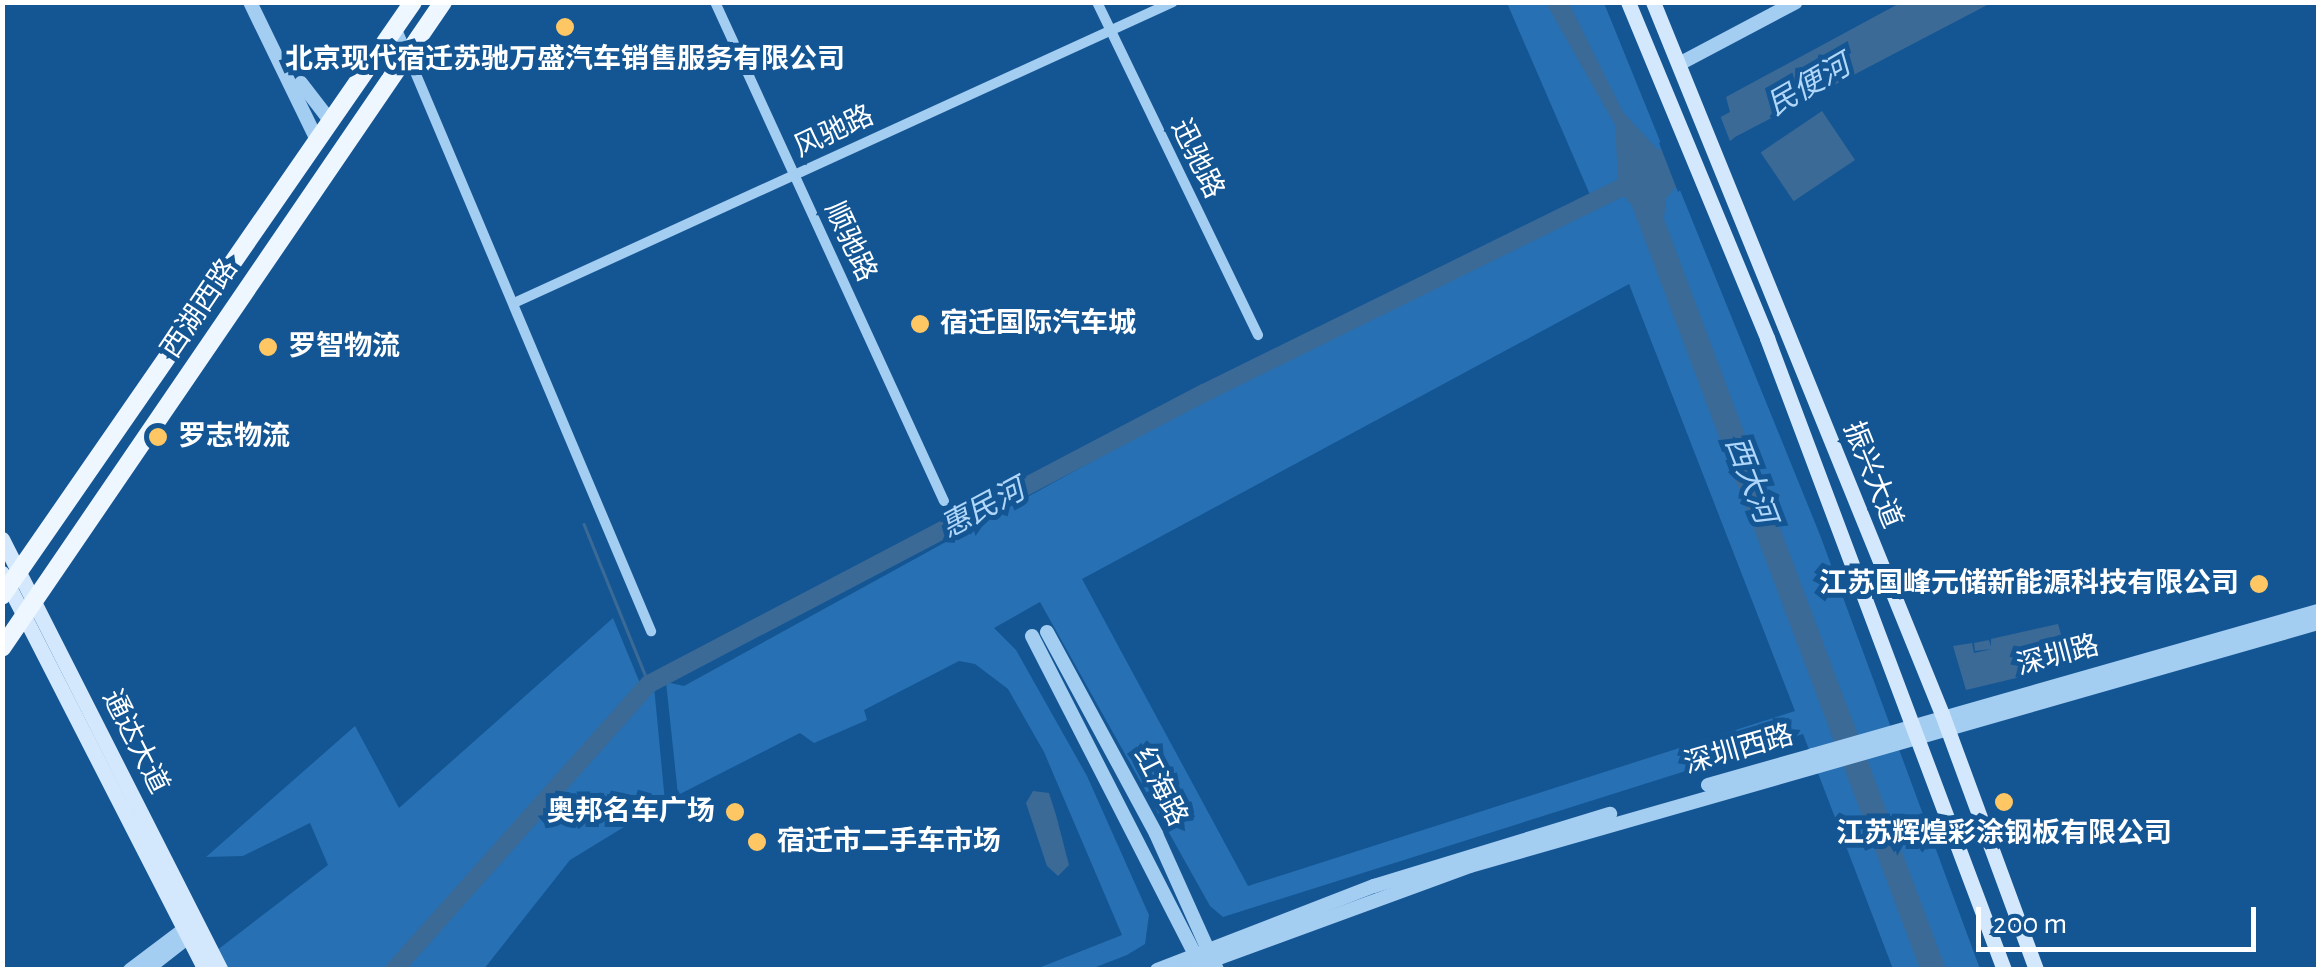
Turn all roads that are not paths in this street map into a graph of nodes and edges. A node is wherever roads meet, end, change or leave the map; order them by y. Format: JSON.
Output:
{"nodes":[{"id":1,"x":250,"y":2,"type":"edge"},
{"id":2,"x":260,"y":2,"type":"edge"},
{"id":3,"x":414,"y":2,"type":"edge"},
{"id":4,"x":444,"y":2,"type":"edge"},
{"id":5,"x":715,"y":2,"type":"edge"},
{"id":6,"x":1097,"y":2,"type":"edge"},
{"id":7,"x":1173,"y":2,"type":"edge"},
{"id":8,"x":1628,"y":2,"type":"edge"},
{"id":9,"x":1654,"y":2,"type":"edge"},
{"id":10,"x":1796,"y":2,"type":"edge"},
{"id":11,"x":396,"y":28,"type":"junction"},
{"id":12,"x":1110,"y":31,"type":"junction"},
{"id":13,"x":407,"y":53,"type":"junction"},
{"id":14,"x":1679,"y":64,"type":"junction"},
{"id":15,"x":331,"y":122,"type":"junction"},
{"id":16,"x":318,"y":142,"type":"junction"},
{"id":17,"x":793,"y":176,"type":"junction"},
{"id":18,"x":514,"y":303,"type":"junction"},
{"id":19,"x":1258,"y":335,"type":"dead end"},
{"id":20,"x":944,"y":501,"type":"dead end"},
{"id":21,"x":2,"y":539,"type":"edge"},
{"id":22,"x":9,"y":581,"type":"edge"},
{"id":23,"x":30,"y":607,"type":"junction"},
{"id":24,"x":2318,"y":610,"type":"edge"},
{"id":25,"x":2318,"y":623,"type":"edge"},
{"id":26,"x":651,"y":631,"type":"dead end"},
{"id":27,"x":1040,"y":634,"type":"dead end"},
{"id":28,"x":2,"y":648,"type":"edge"},
{"id":29,"x":1944,"y":720,"type":"junction"},
{"id":30,"x":1914,"y":729,"type":"junction"},
{"id":31,"x":1817,"y":759,"type":"joint"},
{"id":32,"x":192,"y":929,"type":"junction"},
{"id":33,"x":1203,"y":962,"type":"edge"},
{"id":34,"x":130,"y":970,"type":"edge"},
{"id":35,"x":146,"y":970,"type":"edge"},
{"id":36,"x":206,"y":970,"type":"edge"},
{"id":37,"x":220,"y":970,"type":"edge"},
{"id":38,"x":1157,"y":970,"type":"edge"},
{"id":39,"x":2004,"y":970,"type":"edge"},
{"id":40,"x":2036,"y":970,"type":"edge"}],
"edges":[{"from":1,"to":16,"type":"street"},
{"from":2,"to":15,"type":"street"},
{"from":3,"to":11,"type":"main road","name":"西湖西路"},
{"from":4,"to":13,"type":"main road","name":"西湖西路"},
{"from":5,"to":17,"type":"street","name":"顺驰路"},
{"from":6,"to":12,"type":"street","name":"迅驰路"},
{"from":7,"to":12,"type":"street","name":"风驰路"},
{"from":8,"to":30,"type":"main road","name":"振兴大道"},
{"from":9,"to":14,"type":"main road","name":"振兴大道"},
{"from":10,"to":14,"type":"street"},
{"from":11,"to":13,"type":"street"},
{"from":11,"to":15,"type":"main road","name":"西湖西路"},
{"from":12,"to":17,"type":"street","name":"风驰路"},
{"from":12,"to":19,"type":"street","name":"迅驰路"},
{"from":13,"to":18,"type":"street"},
{"from":13,"to":23,"type":"main road","name":"西湖西路"},
{"from":14,"to":29,"type":"main road","name":"振兴大道"},
{"from":15,"to":16,"type":"main road","name":"西湖西路"},
{"from":16,"to":22,"type":"main road","name":"西湖西路"},
{"from":17,"to":18,"type":"street","name":"风驰路"},
{"from":17,"to":20,"type":"street","name":"顺驰路"},
{"from":18,"to":26,"type":"street"},
{"from":21,"to":22,"type":"main road","name":"通达大道"},
{"from":22,"to":23,"type":"main road","name":"通达大道"},
{"from":23,"to":28,"type":"main road","name":"西湖西路"},
{"from":23,"to":32,"type":"main road","name":"通达大道"},
{"from":24,"to":29,"type":"street","name":"深圳路"},
{"from":25,"to":29,"type":"street","name":"深圳路"},
{"from":27,"to":33,"type":"street","name":"红海路"},
{"from":29,"to":30,"type":"street","name":"深圳路"},
{"from":29,"to":40,"type":"main road","name":"振兴大道"},
{"from":30,"to":31,"type":"street","name":"深圳路"},
{"from":30,"to":39,"type":"main road","name":"振兴大道"},
{"from":31,"to":33,"type":"street","name":"深圳西路"},
{"from":32,"to":34,"type":"street"},
{"from":32,"to":35,"type":"street"},
{"from":32,"to":36,"type":"main road","name":"通达大道"},
{"from":32,"to":37,"type":"main road","name":"通达大道"},
{"from":33,"to":38,"type":"street","name":"深圳西路"}]}
